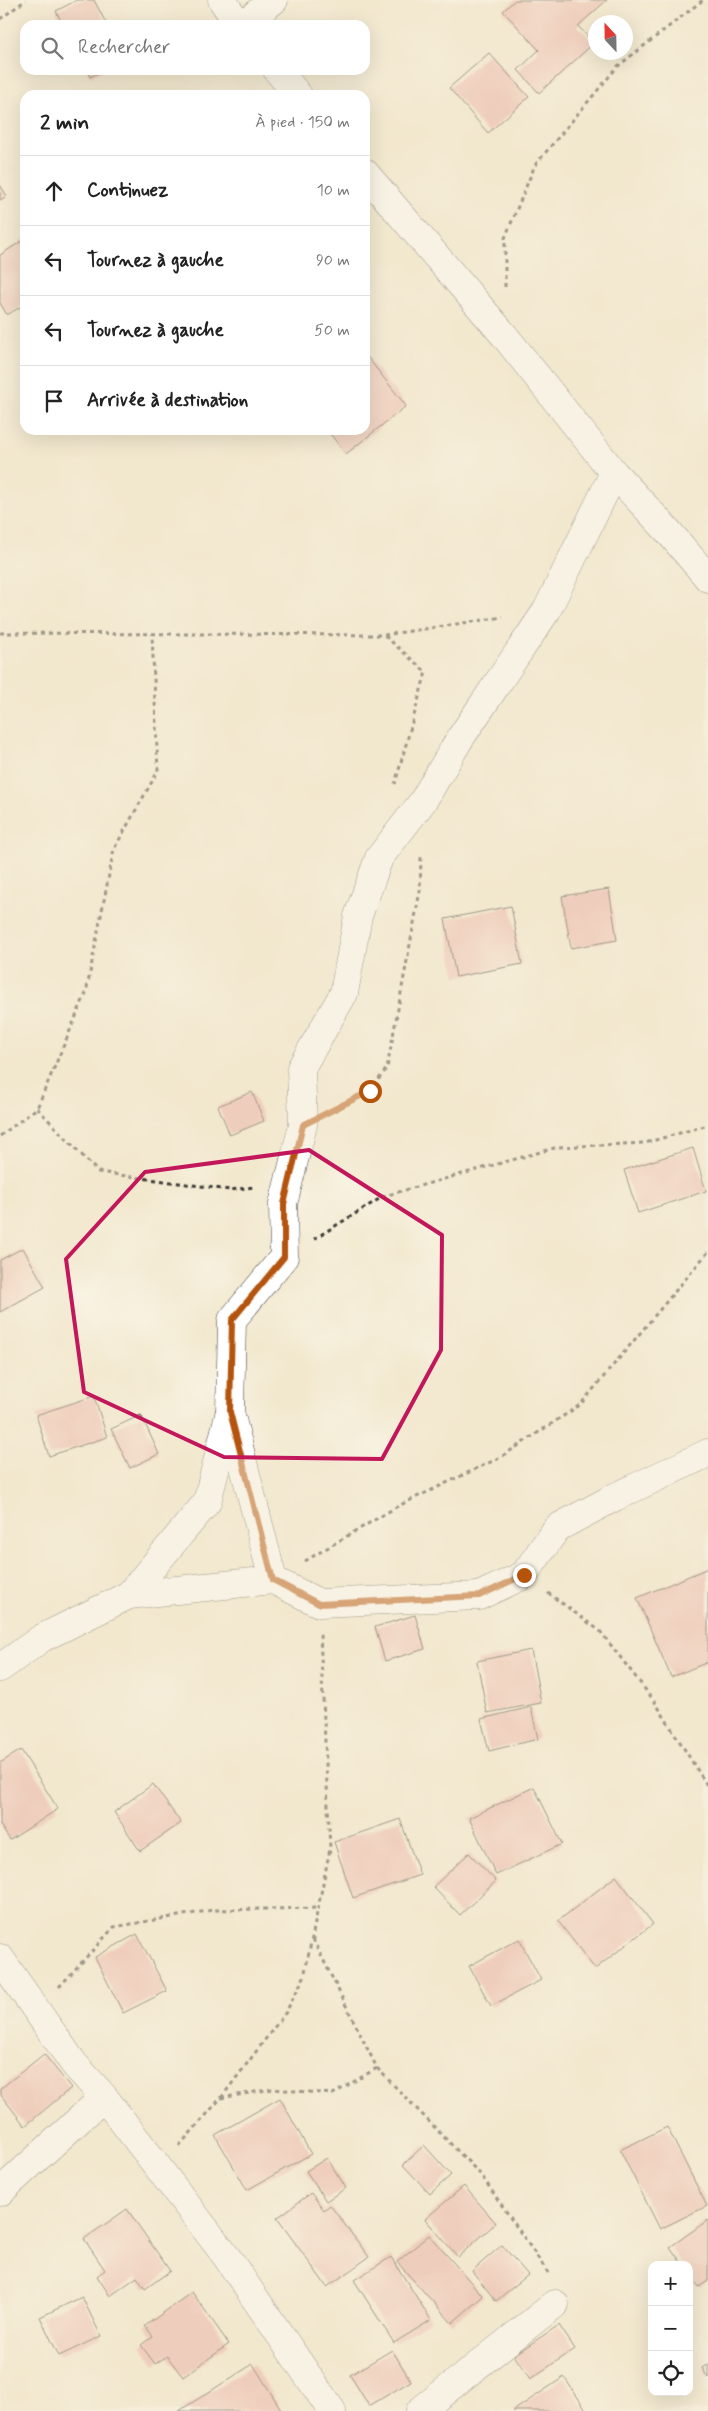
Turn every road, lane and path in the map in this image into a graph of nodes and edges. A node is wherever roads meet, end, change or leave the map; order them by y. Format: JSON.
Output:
{"nodes":[{"id":1,"x":26,"y":0,"type":"edge"},
{"id":2,"x":222,"y":0,"type":"edge"},
{"id":3,"x":274,"y":0,"type":"edge"},
{"id":4,"x":703,"y":0,"type":"edge"},
{"id":5,"x":0,"y":19,"type":"edge"},
{"id":6,"x":236,"y":20,"type":"edge"},
{"id":7,"x":247,"y":20,"type":"edge"},
{"id":8,"x":281,"y":75,"type":"edge"},
{"id":9,"x":294,"y":90,"type":"edge"},
{"id":10,"x":370,"y":179,"type":"edge"},
{"id":11,"x":504,"y":335,"type":"junction"},
{"id":12,"x":614,"y":474,"type":"junction"},
{"id":13,"x":708,"y":578,"type":"edge"},
{"id":14,"x":546,"y":610,"type":"junction"},
{"id":15,"x":0,"y":633,"type":"edge"},
{"id":16,"x":152,"y":634,"type":"junction"},
{"id":17,"x":384,"y":635,"type":"junction"},
{"id":18,"x":393,"y":792,"type":"dead end"},
{"id":19,"x":421,"y":855,"type":"dead end"},
{"id":20,"x":37,"y":1108,"type":"junction"},
{"id":21,"x":303,"y":1125,"type":"junction"},
{"id":22,"x":708,"y":1125,"type":"edge"},
{"id":23,"x":0,"y":1136,"type":"edge"},
{"id":24,"x":284,"y":1204,"type":"junction"},
{"id":25,"x":708,"y":1252,"type":"edge"},
{"id":26,"x":284,"y":1257,"type":"junction"},
{"id":27,"x":230,"y":1412,"type":"junction"},
{"id":28,"x":708,"y":1453,"type":"edge"},
{"id":29,"x":524,"y":1575,"type":"junction"},
{"id":30,"x":273,"y":1580,"type":"junction"},
{"id":31,"x":129,"y":1594,"type":"junction"},
{"id":32,"x":319,"y":1604,"type":"junction"},
{"id":33,"x":0,"y":1668,"type":"edge"},
{"id":34,"x":708,"y":1787,"type":"edge"},
{"id":35,"x":318,"y":1908,"type":"junction"},
{"id":36,"x":312,"y":1938,"type":"junction"},
{"id":37,"x":0,"y":1958,"type":"edge"},
{"id":38,"x":37,"y":2011,"type":"junction"},
{"id":39,"x":377,"y":2068,"type":"junction"},
{"id":40,"x":104,"y":2096,"type":"junction"},
{"id":41,"x":221,"y":2098,"type":"junction"},
{"id":42,"x":158,"y":2170,"type":"junction"},
{"id":43,"x":0,"y":2192,"type":"edge"},
{"id":44,"x":555,"y":2304,"type":"joint"},
{"id":45,"x":332,"y":2411,"type":"edge"},
{"id":46,"x":420,"y":2411,"type":"edge"}],
"edges":[{"from":1,"to":5,"type":"path"},
{"from":2,"to":6,"type":"street"},
{"from":3,"to":7,"type":"street"},
{"from":4,"to":11,"type":"path"},
{"from":8,"to":9,"type":"street"},
{"from":10,"to":11,"type":"street"},
{"from":11,"to":12,"type":"street"},
{"from":12,"to":13,"type":"street"},
{"from":12,"to":14,"type":"street"},
{"from":14,"to":17,"type":"path"},
{"from":14,"to":21,"type":"street"},
{"from":15,"to":16,"type":"path"},
{"from":16,"to":17,"type":"path"},
{"from":16,"to":20,"type":"path"},
{"from":17,"to":18,"type":"path"},
{"from":19,"to":21,"type":"path"},
{"from":20,"to":23,"type":"path"},
{"from":20,"to":24,"type":"path"},
{"from":21,"to":24,"type":"street"},
{"from":22,"to":26,"type":"path"},
{"from":24,"to":26,"type":"street"},
{"from":25,"to":30,"type":"path"},
{"from":26,"to":27,"type":"street"},
{"from":27,"to":30,"type":"street"},
{"from":27,"to":31,"type":"street"},
{"from":28,"to":29,"type":"street"},
{"from":29,"to":32,"type":"street"},
{"from":29,"to":34,"type":"path"},
{"from":30,"to":31,"type":"street"},
{"from":30,"to":32,"type":"street"},
{"from":31,"to":33,"type":"street"},
{"from":32,"to":35,"type":"path"},
{"from":35,"to":36,"type":"path"},
{"from":35,"to":38,"type":"path"},
{"from":36,"to":39,"type":"path"},
{"from":36,"to":41,"type":"path"},
{"from":37,"to":38,"type":"street"},
{"from":38,"to":40,"type":"street"},
{"from":39,"to":41,"type":"path"},
{"from":39,"to":44,"type":"path"},
{"from":40,"to":42,"type":"street"},
{"from":40,"to":43,"type":"street"},
{"from":41,"to":42,"type":"path"},
{"from":42,"to":45,"type":"street"},
{"from":44,"to":46,"type":"street"}]}
